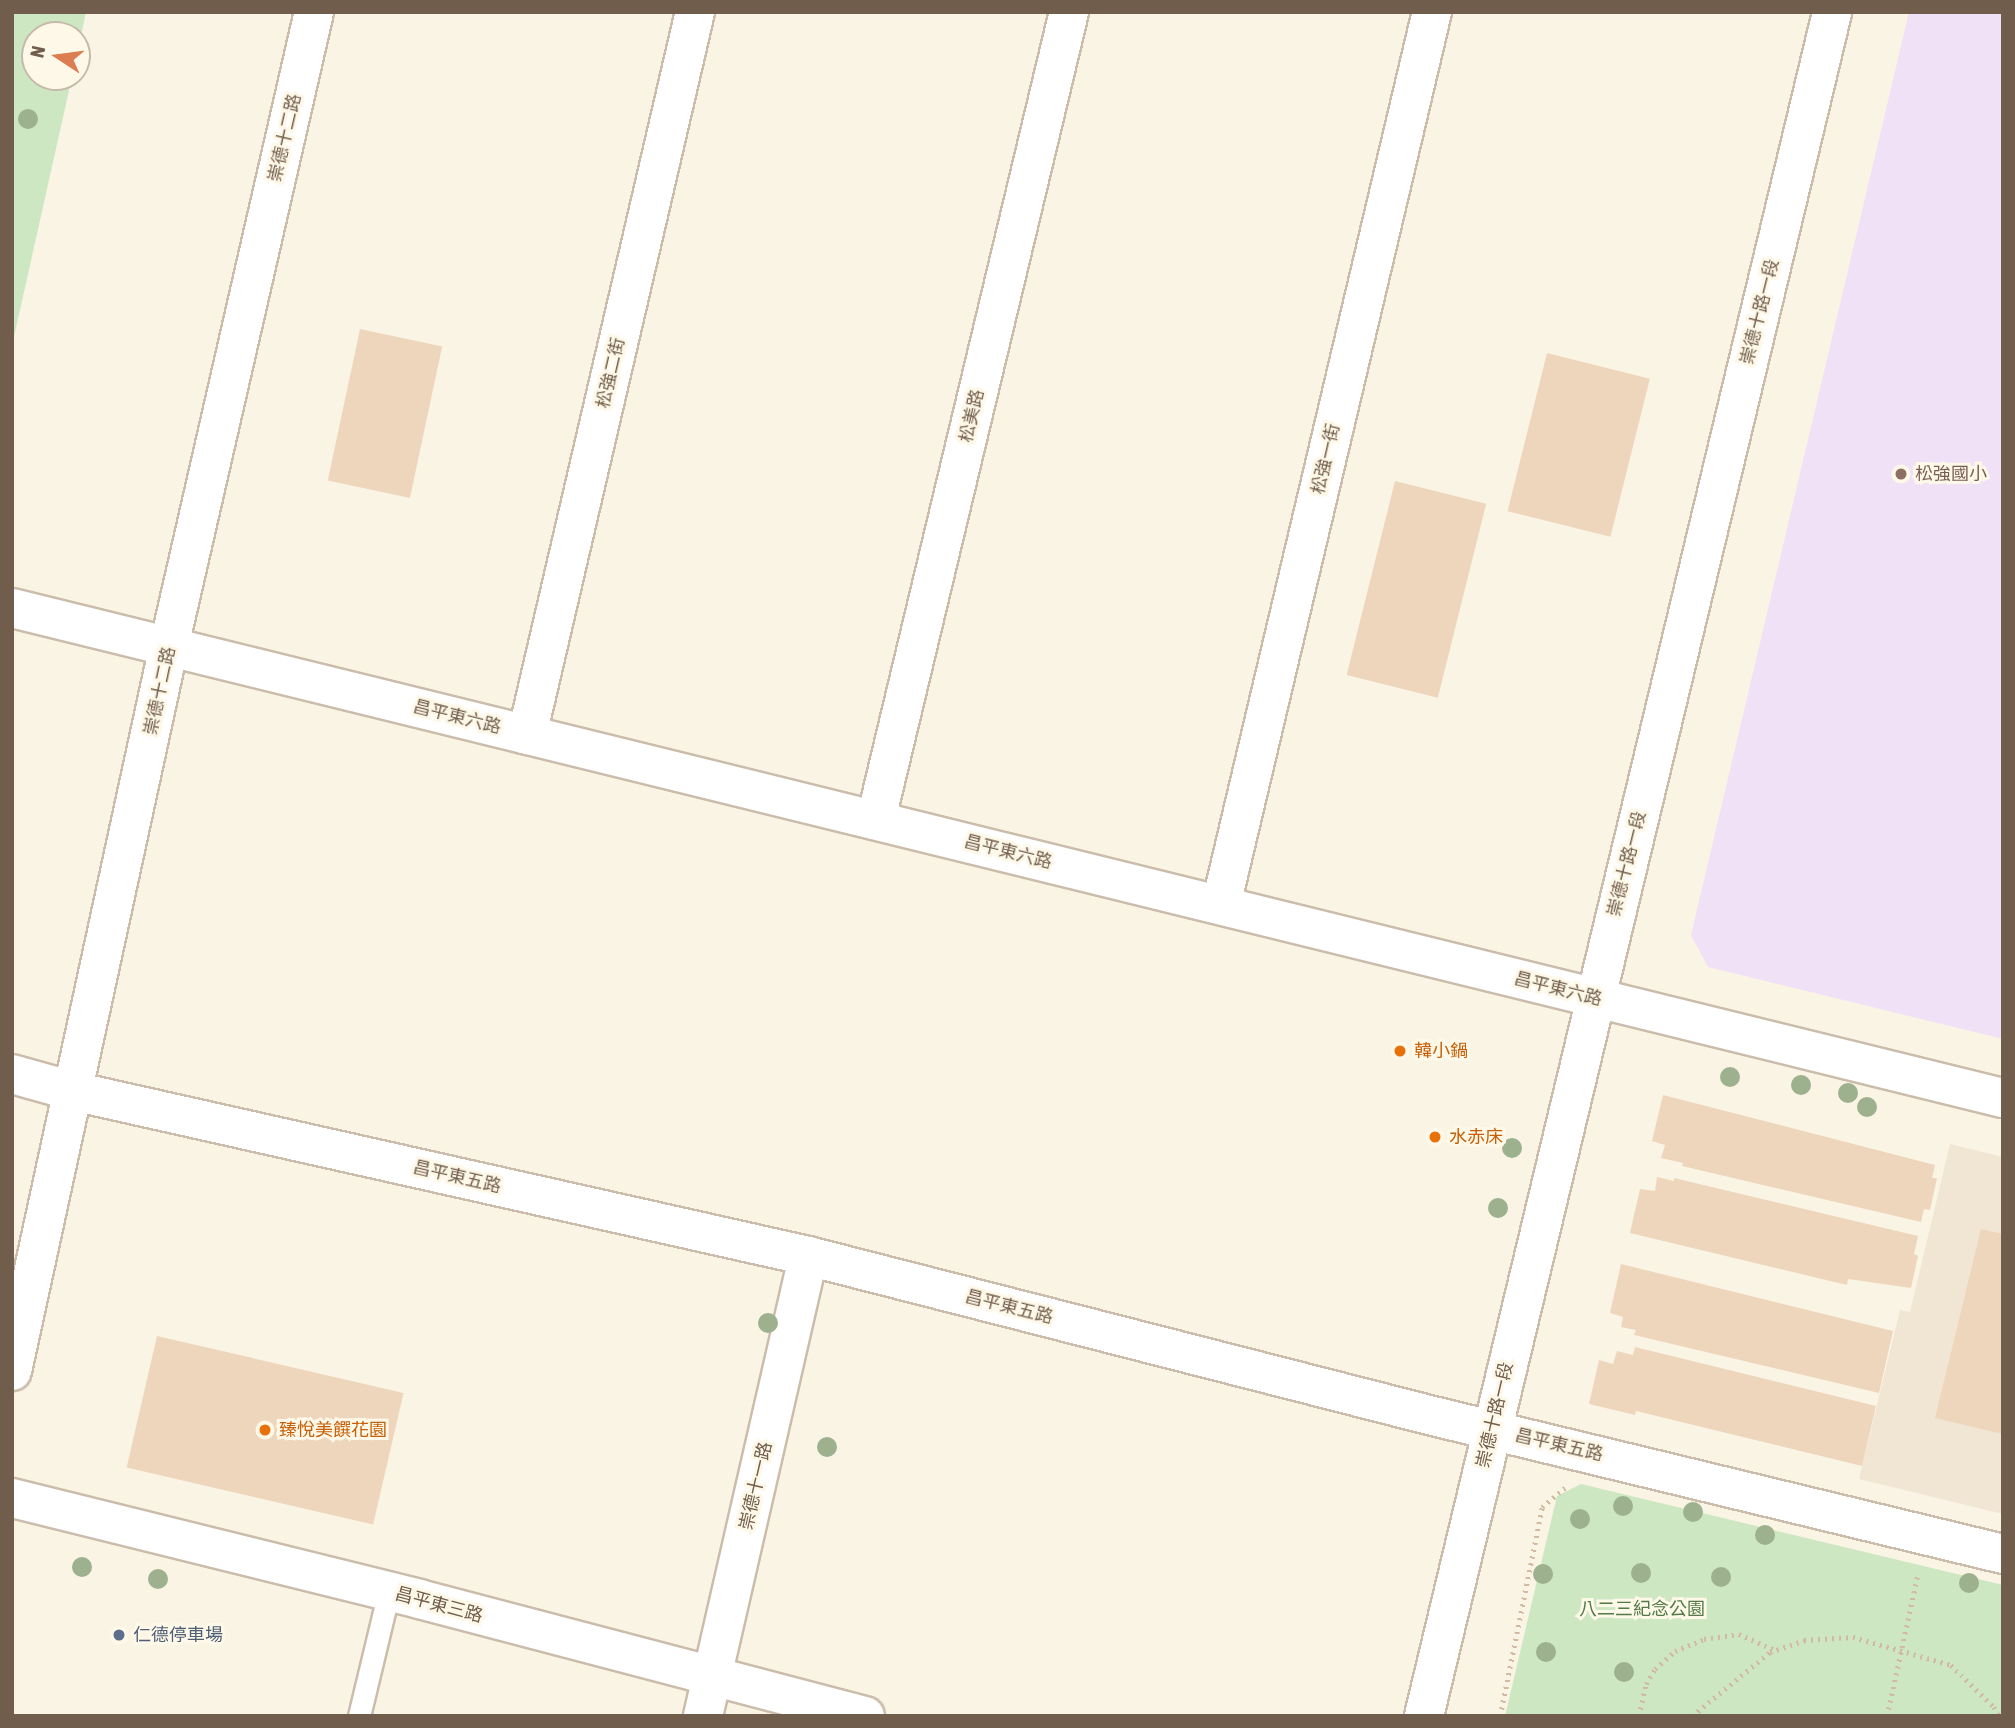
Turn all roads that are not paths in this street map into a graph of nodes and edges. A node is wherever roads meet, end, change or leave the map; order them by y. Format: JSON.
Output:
{"nodes":[{"id":1,"x":314,"y":12,"type":"edge"},
{"id":2,"x":695,"y":12,"type":"edge"},
{"id":3,"x":1069,"y":12,"type":"edge"},
{"id":4,"x":1432,"y":12,"type":"edge"},
{"id":5,"x":1832,"y":12,"type":"edge"},
{"id":6,"x":12,"y":608,"type":"edge"},
{"id":7,"x":169,"y":646,"type":"junction"},
{"id":8,"x":527,"y":735,"type":"junction"},
{"id":9,"x":876,"y":819,"type":"junction"},
{"id":10,"x":1221,"y":905,"type":"junction"},
{"id":11,"x":1595,"y":999,"type":"junction"},
{"id":12,"x":12,"y":1074,"type":"edge"},
{"id":13,"x":73,"y":1091,"type":"junction"},
{"id":14,"x":2003,"y":1098,"type":"edge"},
{"id":15,"x":808,"y":1256,"type":"junction"},
{"id":16,"x":12,"y":1371,"type":"edge"},
{"id":17,"x":1491,"y":1430,"type":"junction"},
{"id":18,"x":12,"y":1498,"type":"edge"},
{"id":19,"x":2003,"y":1554,"type":"edge"},
{"id":20,"x":389,"y":1591,"type":"junction"},
{"id":21,"x":712,"y":1677,"type":"junction"},
{"id":22,"x":359,"y":1716,"type":"edge"},
{"id":23,"x":703,"y":1716,"type":"edge"},
{"id":24,"x":865,"y":1716,"type":"edge"},
{"id":25,"x":1424,"y":1716,"type":"edge"}],
"edges":[{"from":1,"to":7,"type":"street","name":"崇德十二路"},
{"from":2,"to":8,"type":"street","name":"松強二街"},
{"from":3,"to":9,"type":"street","name":"松美路"},
{"from":4,"to":10,"type":"street","name":"松強一街"},
{"from":5,"to":11,"type":"street","name":"崇德十路一段"},
{"from":6,"to":7,"type":"street","name":"昌平東六路"},
{"from":7,"to":8,"type":"street","name":"昌平東六路"},
{"from":7,"to":13,"type":"street","name":"崇德十二路"},
{"from":8,"to":9,"type":"street","name":"昌平東六路"},
{"from":9,"to":10,"type":"street","name":"昌平東六路"},
{"from":10,"to":11,"type":"street","name":"昌平東六路"},
{"from":11,"to":14,"type":"street","name":"昌平東六路"},
{"from":11,"to":17,"type":"street","name":"崇德十路一段"},
{"from":12,"to":13,"type":"street","name":"昌平東五路"},
{"from":13,"to":15,"type":"street","name":"昌平東五路"},
{"from":13,"to":16,"type":"street","name":"崇德十二路"},
{"from":15,"to":17,"type":"street","name":"昌平東五路"},
{"from":15,"to":21,"type":"street","name":"崇德十一路"},
{"from":17,"to":19,"type":"street","name":"昌平東五路"},
{"from":17,"to":25,"type":"street","name":"崇德十路一段"},
{"from":18,"to":20,"type":"street","name":"昌平東三路"},
{"from":20,"to":21,"type":"street","name":"昌平東三路"},
{"from":20,"to":22,"type":"lane"},
{"from":21,"to":23,"type":"street","name":"崇德十一路"},
{"from":21,"to":24,"type":"street","name":"昌平東三路"}]}
